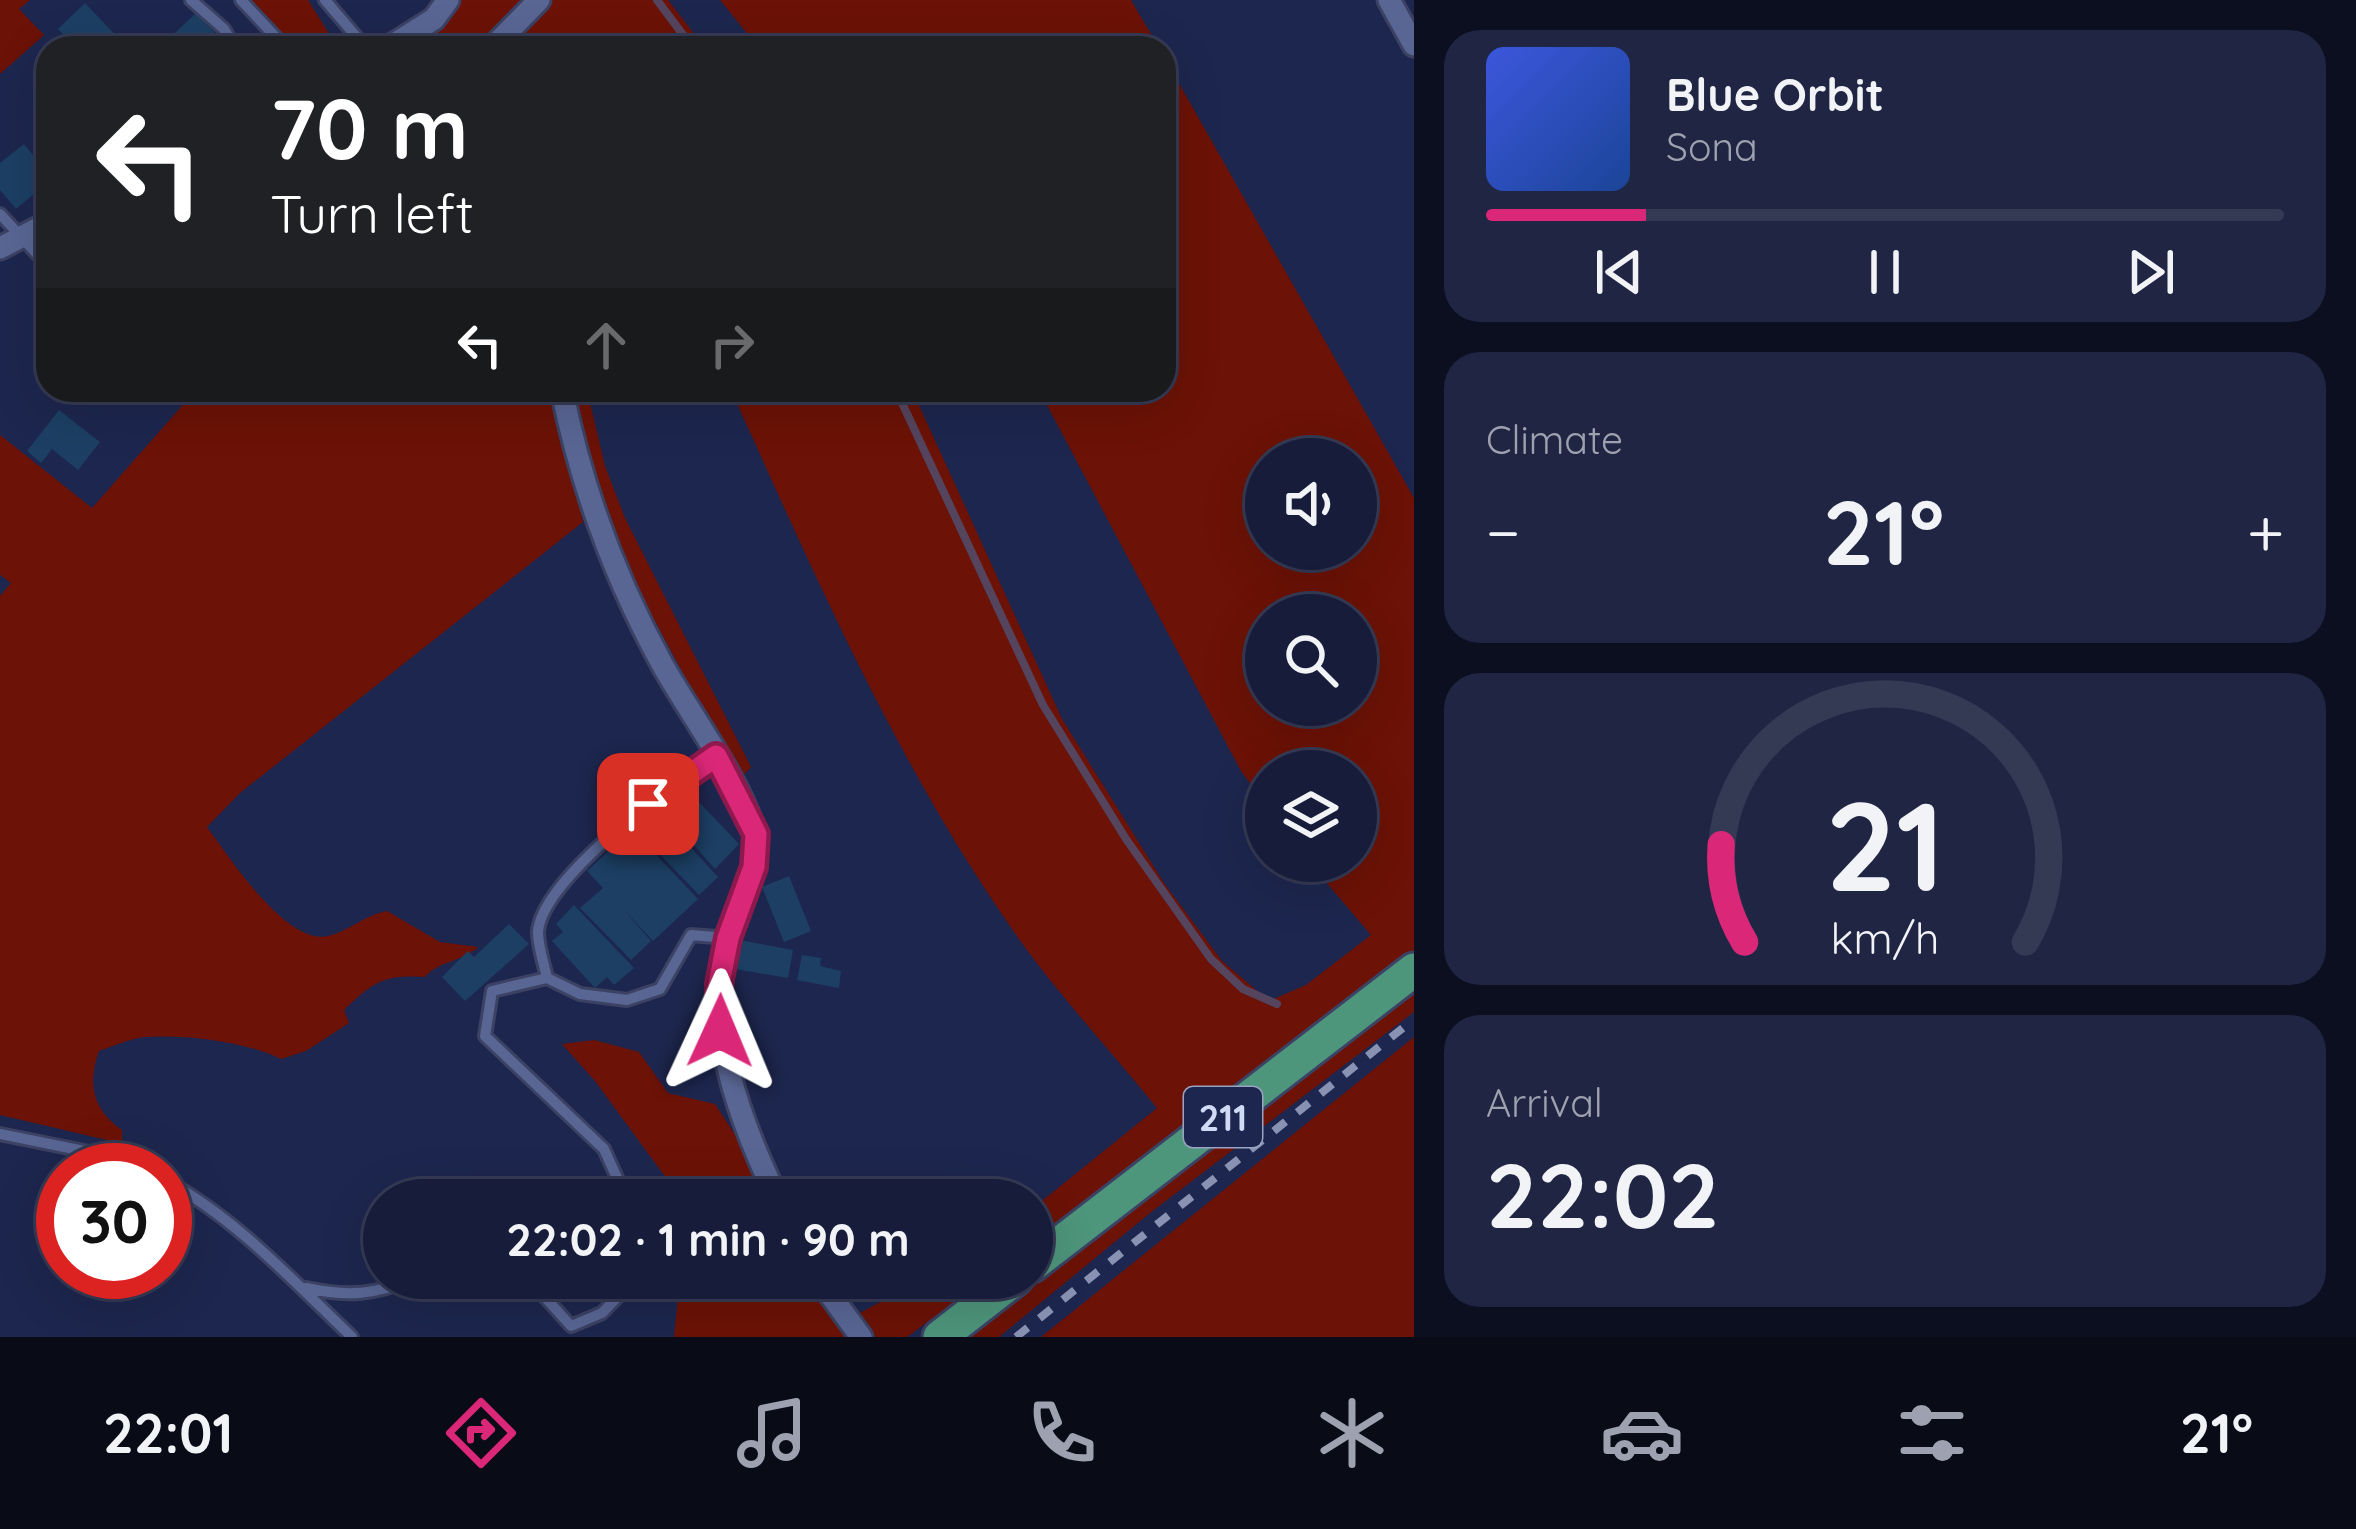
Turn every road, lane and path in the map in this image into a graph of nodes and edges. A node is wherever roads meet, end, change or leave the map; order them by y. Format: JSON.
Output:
{"nodes":[{"id":1,"x":191,"y":0,"type":"edge"},
{"id":2,"x":242,"y":0,"type":"edge"},
{"id":3,"x":325,"y":0,"type":"edge"},
{"id":4,"x":448,"y":0,"type":"edge"},
{"id":5,"x":539,"y":0,"type":"edge"},
{"id":6,"x":1389,"y":0,"type":"edge"},
{"id":7,"x":228,"y":36,"type":"edge"},
{"id":8,"x":275,"y":36,"type":"edge"},
{"id":9,"x":356,"y":36,"type":"edge"},
{"id":10,"x":407,"y":36,"type":"edge"},
{"id":11,"x":504,"y":36,"type":"edge"},
{"id":12,"x":1414,"y":46,"type":"edge"},
{"id":13,"x":0,"y":214,"type":"edge"},
{"id":14,"x":36,"y":229,"type":"edge"},
{"id":15,"x":9,"y":242,"type":"edge"},
{"id":16,"x":36,"y":259,"type":"edge"},
{"id":17,"x":565,"y":402,"type":"edge"},
{"id":18,"x":716,"y":756,"type":"junction"},
{"id":19,"x":728,"y":938,"type":"junction"},
{"id":20,"x":1414,"y":970,"type":"edge"},
{"id":21,"x":547,"y":978,"type":"junction"},
{"id":22,"x":0,"y":1134,"type":"edge"},
{"id":23,"x":47,"y":1143,"type":"edge"},
{"id":24,"x":618,"y":1179,"type":"edge"},
{"id":25,"x":770,"y":1179,"type":"edge"},
{"id":26,"x":192,"y":1197,"type":"edge"},
{"id":27,"x":1053,"y":1249,"type":"edge"},
{"id":28,"x":303,"y":1287,"type":"junction"},
{"id":29,"x":363,"y":1294,"type":"edge"},
{"id":30,"x":545,"y":1299,"type":"edge"},
{"id":31,"x":616,"y":1299,"type":"edge"},
{"id":32,"x":833,"y":1299,"type":"edge"},
{"id":33,"x":989,"y":1299,"type":"edge"},
{"id":34,"x":571,"y":1331,"type":"edge"},
{"id":35,"x":352,"y":1337,"type":"edge"},
{"id":36,"x":861,"y":1337,"type":"edge"},
{"id":37,"x":940,"y":1337,"type":"edge"}],
"edges":[{"from":1,"to":7,"type":"lane"},
{"from":2,"to":8,"type":"lane"},
{"from":3,"to":9,"type":"lane"},
{"from":4,"to":10,"type":"street"},
{"from":5,"to":11,"type":"street"},
{"from":6,"to":12,"type":"street"},
{"from":13,"to":15,"type":"lane"},
{"from":14,"to":15,"type":"street"},
{"from":15,"to":16,"type":"lane"},
{"from":17,"to":18,"type":"street"},
{"from":18,"to":19,"type":"street"},
{"from":18,"to":21,"type":"lane"},
{"from":19,"to":21,"type":"lane"},
{"from":19,"to":25,"type":"street"},
{"from":20,"to":27,"type":"main road","number":"211"},
{"from":21,"to":24,"type":"lane"},
{"from":22,"to":23,"type":"lane"},
{"from":26,"to":28,"type":"lane"},
{"from":28,"to":29,"type":"lane"},
{"from":28,"to":35,"type":"lane"},
{"from":30,"to":34,"type":"lane"},
{"from":31,"to":34,"type":"lane"},
{"from":32,"to":36,"type":"street"},
{"from":33,"to":37,"type":"main road"}]}
